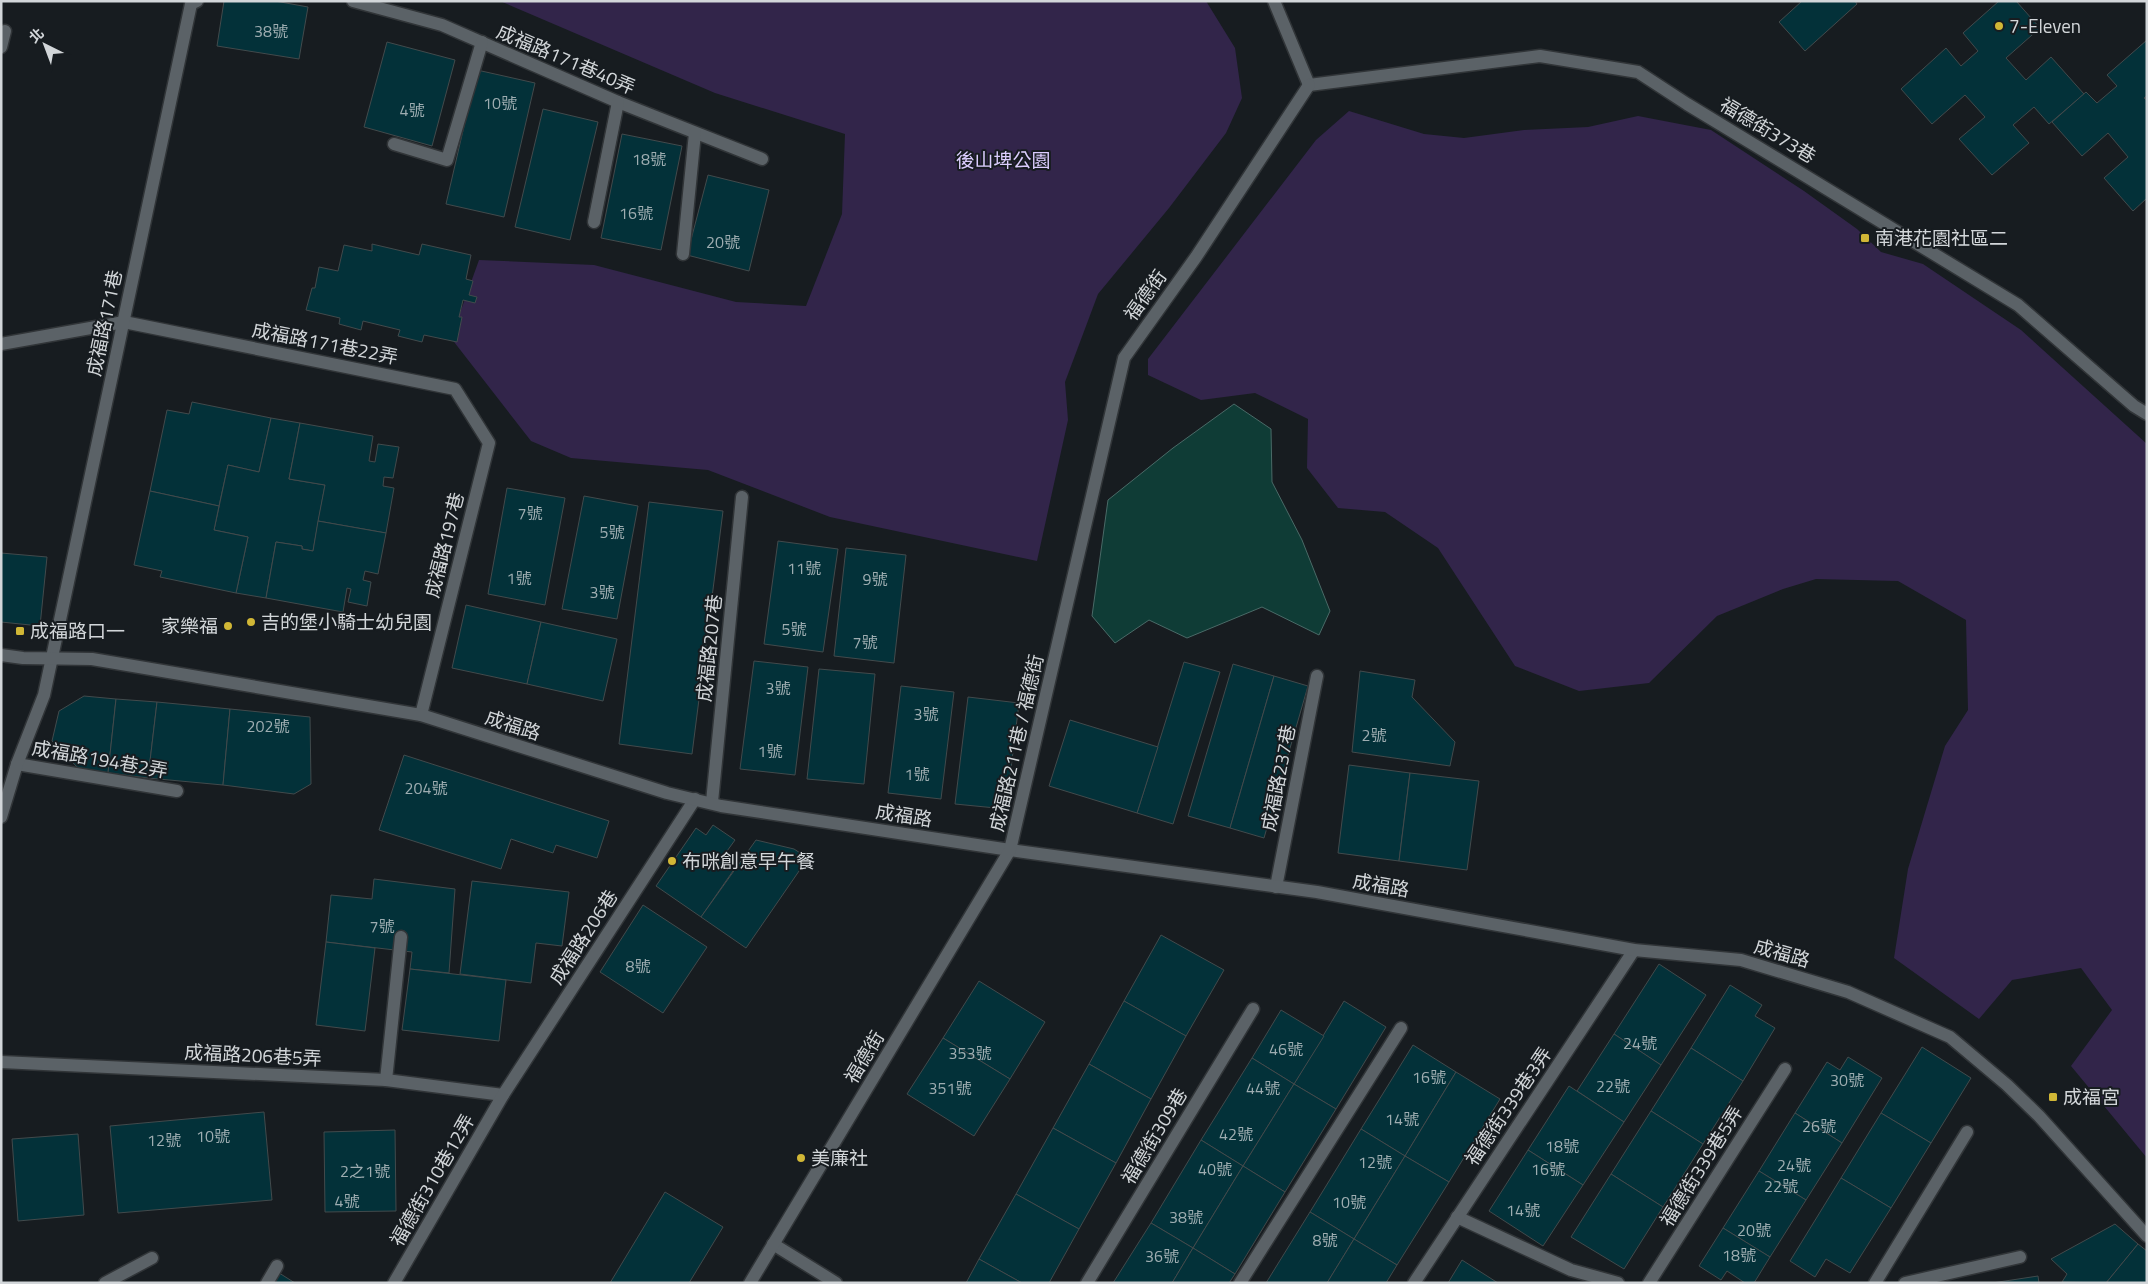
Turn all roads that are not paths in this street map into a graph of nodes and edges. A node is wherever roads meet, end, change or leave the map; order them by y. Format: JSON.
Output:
{"nodes":[{"id":1,"x":197,"y":1,"type":"edge"},
{"id":2,"x":354,"y":1,"type":"edge"},
{"id":3,"x":1274,"y":1,"type":"edge"},
{"id":4,"x":5,"y":32,"type":"dead end"},
{"id":5,"x":482,"y":42,"type":"junction"},
{"id":6,"x":1,"y":47,"type":"edge"},
{"id":7,"x":1309,"y":85,"type":"junction"},
{"id":8,"x":618,"y":102,"type":"junction"},
{"id":9,"x":695,"y":133,"type":"junction"},
{"id":10,"x":394,"y":144,"type":"dead end"},
{"id":11,"x":762,"y":160,"type":"dead end"},
{"id":12,"x":594,"y":222,"type":"dead end"},
{"id":13,"x":683,"y":254,"type":"dead end"},
{"id":14,"x":124,"y":322,"type":"junction"},
{"id":15,"x":1,"y":344,"type":"edge"},
{"id":16,"x":2147,"y":414,"type":"edge"},
{"id":17,"x":489,"y":443,"type":"joint"},
{"id":18,"x":742,"y":497,"type":"dead end"},
{"id":19,"x":1058,"y":643,"type":"joint"},
{"id":20,"x":1,"y":655,"type":"edge"},
{"id":21,"x":53,"y":657,"type":"junction"},
{"id":22,"x":1317,"y":676,"type":"dead end"},
{"id":23,"x":421,"y":715,"type":"junction"},
{"id":24,"x":17,"y":764,"type":"junction"},
{"id":25,"x":177,"y":791,"type":"dead end"},
{"id":26,"x":695,"y":799,"type":"junction"},
{"id":27,"x":712,"y":802,"type":"junction"},
{"id":28,"x":1,"y":817,"type":"edge"},
{"id":29,"x":1010,"y":850,"type":"junction"},
{"id":30,"x":1276,"y":887,"type":"junction"},
{"id":31,"x":401,"y":937,"type":"dead end"},
{"id":32,"x":1634,"y":950,"type":"junction"},
{"id":33,"x":1253,"y":1009,"type":"dead end"},
{"id":34,"x":1401,"y":1028,"type":"dead end"},
{"id":35,"x":1,"y":1062,"type":"edge"},
{"id":36,"x":1785,"y":1069,"type":"dead end"},
{"id":37,"x":386,"y":1080,"type":"junction"},
{"id":38,"x":503,"y":1095,"type":"junction"},
{"id":39,"x":1967,"y":1132,"type":"dead end"},
{"id":40,"x":1457,"y":1218,"type":"junction"},
{"id":41,"x":2147,"y":1236,"type":"edge"},
{"id":42,"x":773,"y":1244,"type":"junction"},
{"id":43,"x":2020,"y":1257,"type":"dead end"},
{"id":44,"x":152,"y":1258,"type":"dead end"},
{"id":45,"x":277,"y":1266,"type":"dead end"},
{"id":46,"x":1963,"y":1277,"type":"edge"},
{"id":47,"x":106,"y":1283,"type":"edge"},
{"id":48,"x":267,"y":1283,"type":"edge"},
{"id":49,"x":394,"y":1283,"type":"edge"},
{"id":50,"x":750,"y":1283,"type":"edge"},
{"id":51,"x":836,"y":1283,"type":"edge"},
{"id":52,"x":1087,"y":1283,"type":"edge"},
{"id":53,"x":1240,"y":1283,"type":"edge"},
{"id":54,"x":1414,"y":1283,"type":"edge"},
{"id":55,"x":1618,"y":1283,"type":"edge"},
{"id":56,"x":1649,"y":1283,"type":"edge"},
{"id":57,"x":1875,"y":1283,"type":"edge"},
{"id":58,"x":1906,"y":1283,"type":"edge"}],
"edges":[{"from":1,"to":14,"type":"street","name":"成福路171巷"},
{"from":2,"to":5,"type":"street","name":"成福路171巷40弄"},
{"from":3,"to":7,"type":"street"},
{"from":4,"to":6,"type":"street"},
{"from":5,"to":8,"type":"street","name":"成福路171巷40弄"},
{"from":5,"to":10,"type":"street"},
{"from":7,"to":16,"type":"street","name":"福德街373巷"},
{"from":7,"to":19,"type":"street","name":"福德街"},
{"from":8,"to":9,"type":"street","name":"成福路171巷40弄"},
{"from":8,"to":12,"type":"street"},
{"from":9,"to":11,"type":"street","name":"成福路171巷40弄"},
{"from":9,"to":13,"type":"street"},
{"from":14,"to":15,"type":"street"},
{"from":14,"to":17,"type":"street","name":"成福路171巷22弄"},
{"from":14,"to":21,"type":"street","name":"成福路171巷"},
{"from":17,"to":23,"type":"street","name":"成福路197巷"},
{"from":18,"to":27,"type":"street","name":"成福路207巷"},
{"from":19,"to":29,"type":"street","name":"成福路211巷 / 福德街"},
{"from":20,"to":21,"type":"street","name":"成福路"},
{"from":21,"to":23,"type":"street","name":"成福路"},
{"from":21,"to":24,"type":"street","name":"成福路171巷"},
{"from":22,"to":30,"type":"street","name":"成福路237巷"},
{"from":23,"to":26,"type":"street","name":"成福路"},
{"from":24,"to":25,"type":"street","name":"成福路194巷2弄"},
{"from":24,"to":28,"type":"street","name":"成福路171巷"},
{"from":26,"to":27,"type":"street","name":"成福路"},
{"from":26,"to":38,"type":"street","name":"成福路206巷"},
{"from":27,"to":29,"type":"street","name":"成福路"},
{"from":29,"to":30,"type":"street","name":"成福路"},
{"from":29,"to":42,"type":"street","name":"福德街"},
{"from":30,"to":32,"type":"street","name":"成福路"},
{"from":31,"to":37,"type":"street"},
{"from":32,"to":40,"type":"street","name":"福德街339巷3弄"},
{"from":32,"to":41,"type":"street","name":"成福路"},
{"from":33,"to":52,"type":"street","name":"福德街309巷"},
{"from":34,"to":53,"type":"street"},
{"from":35,"to":37,"type":"street","name":"成福路206巷5弄"},
{"from":36,"to":56,"type":"street","name":"福德街339巷5弄"},
{"from":37,"to":38,"type":"street","name":"成福路206巷5弄"},
{"from":38,"to":49,"type":"street","name":"福德街310巷12弄"},
{"from":39,"to":57,"type":"street"},
{"from":40,"to":54,"type":"street","name":"福德街339巷3弄"},
{"from":40,"to":55,"type":"street"},
{"from":42,"to":50,"type":"street","name":"福德街"},
{"from":42,"to":51,"type":"street"},
{"from":43,"to":46,"type":"street"},
{"from":44,"to":47,"type":"street"},
{"from":45,"to":48,"type":"street"},
{"from":46,"to":58,"type":"street"}]}
